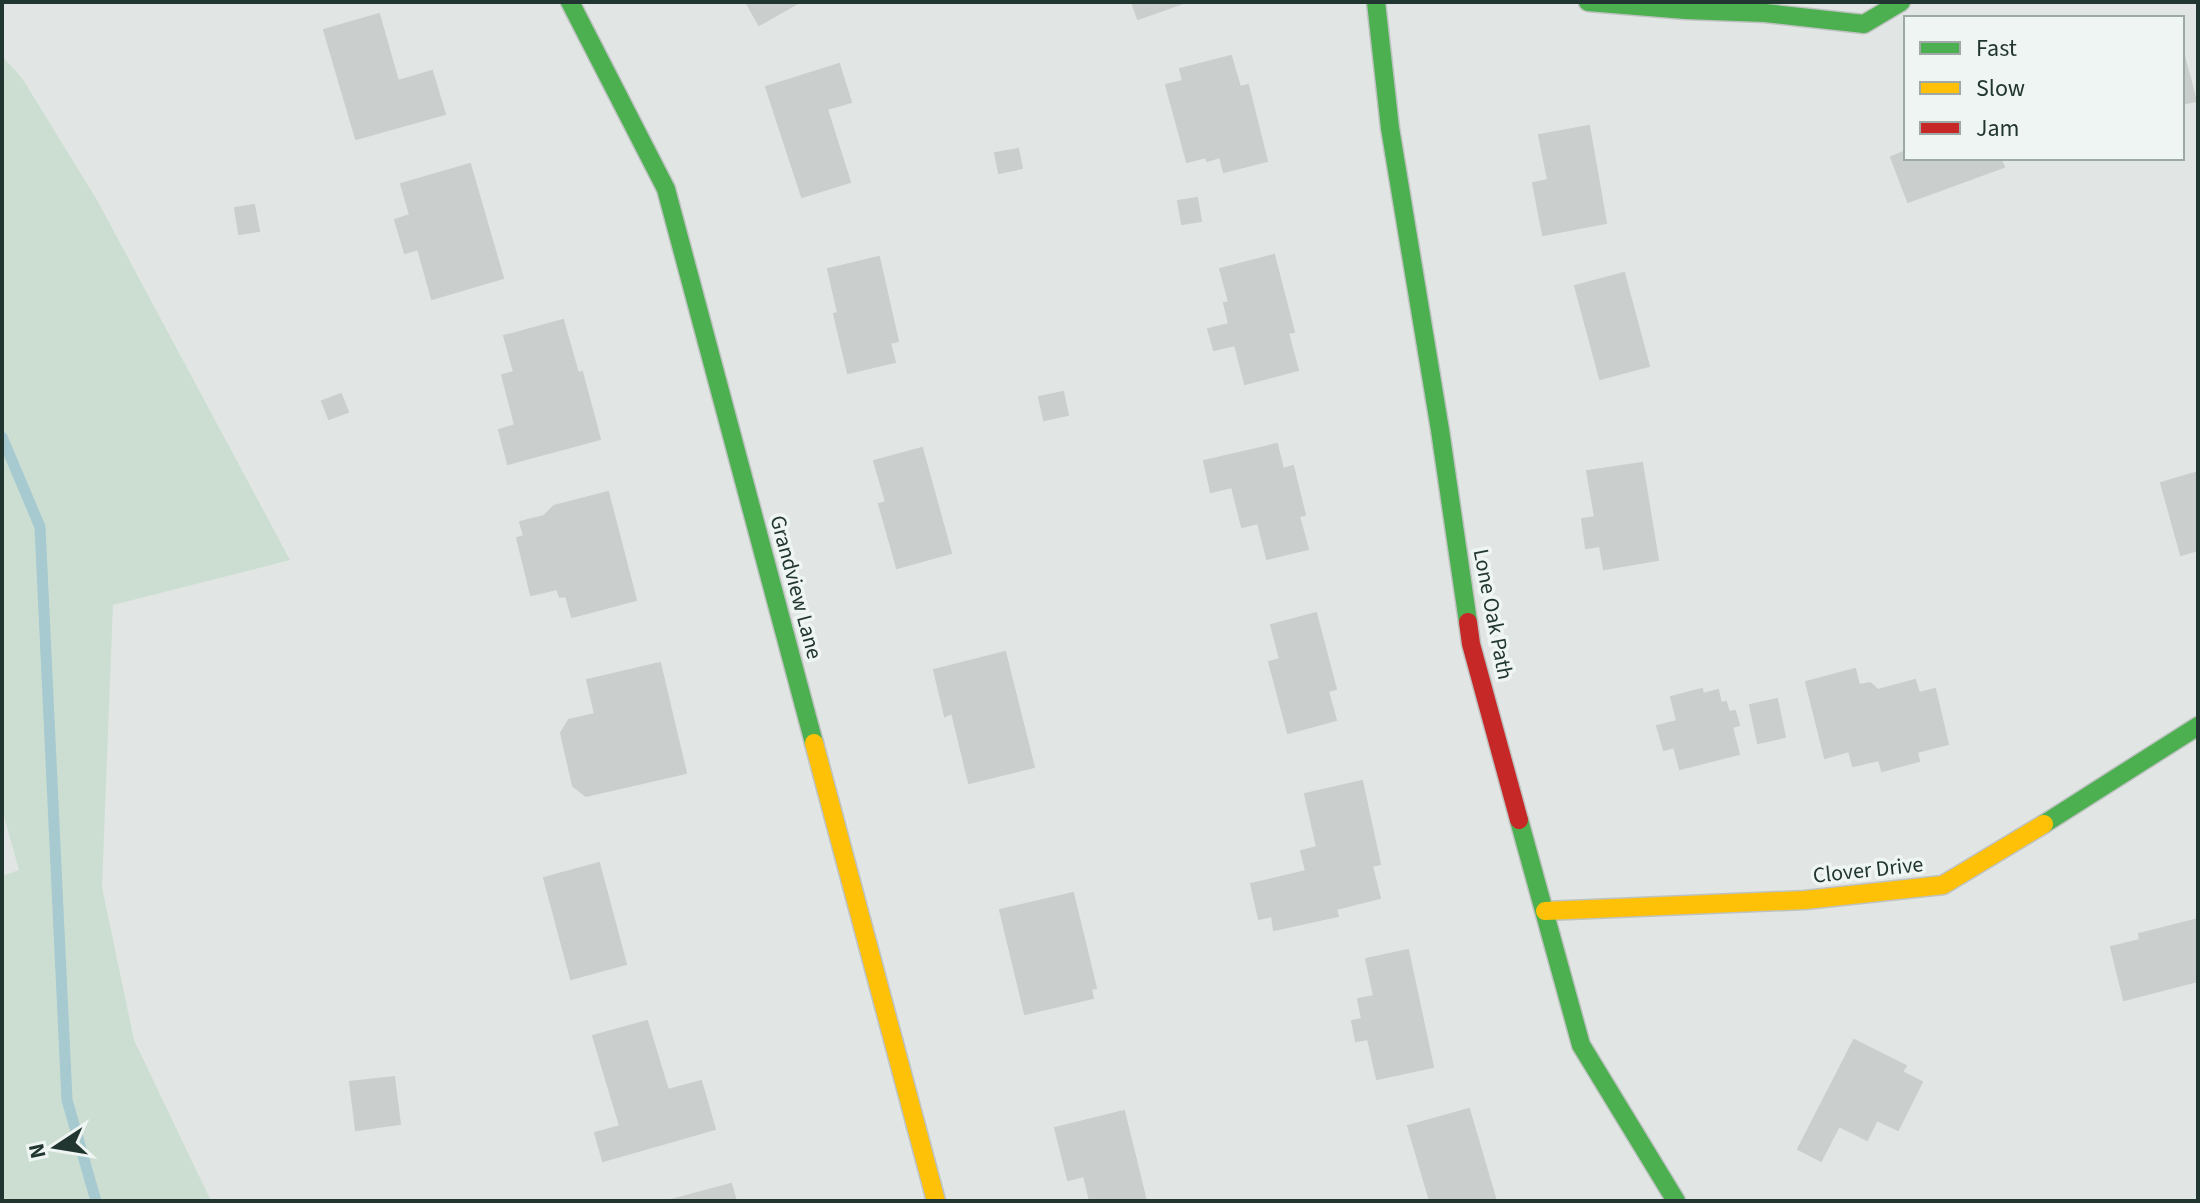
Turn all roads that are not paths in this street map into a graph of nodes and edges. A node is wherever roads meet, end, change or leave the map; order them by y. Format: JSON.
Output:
{"nodes":[{"id":1,"x":570,"y":2,"type":"edge"},
{"id":2,"x":1376,"y":2,"type":"edge"},
{"id":3,"x":1588,"y":2,"type":"edge"},
{"id":4,"x":1901,"y":2,"type":"edge"},
{"id":5,"x":2198,"y":726,"type":"edge"},
{"id":6,"x":1545,"y":911,"type":"junction"},
{"id":7,"x":936,"y":1201,"type":"edge"},
{"id":8,"x":1676,"y":1201,"type":"edge"}],
"edges":[{"from":1,"to":7,"type":"street","name":"Grandview Lane"},
{"from":2,"to":6,"type":"street","name":"Lone Oak Path"},
{"from":3,"to":4,"type":"street"},
{"from":5,"to":6,"type":"street","name":"Clover Drive"},
{"from":6,"to":8,"type":"street","name":"Lone Oak Path"}]}
